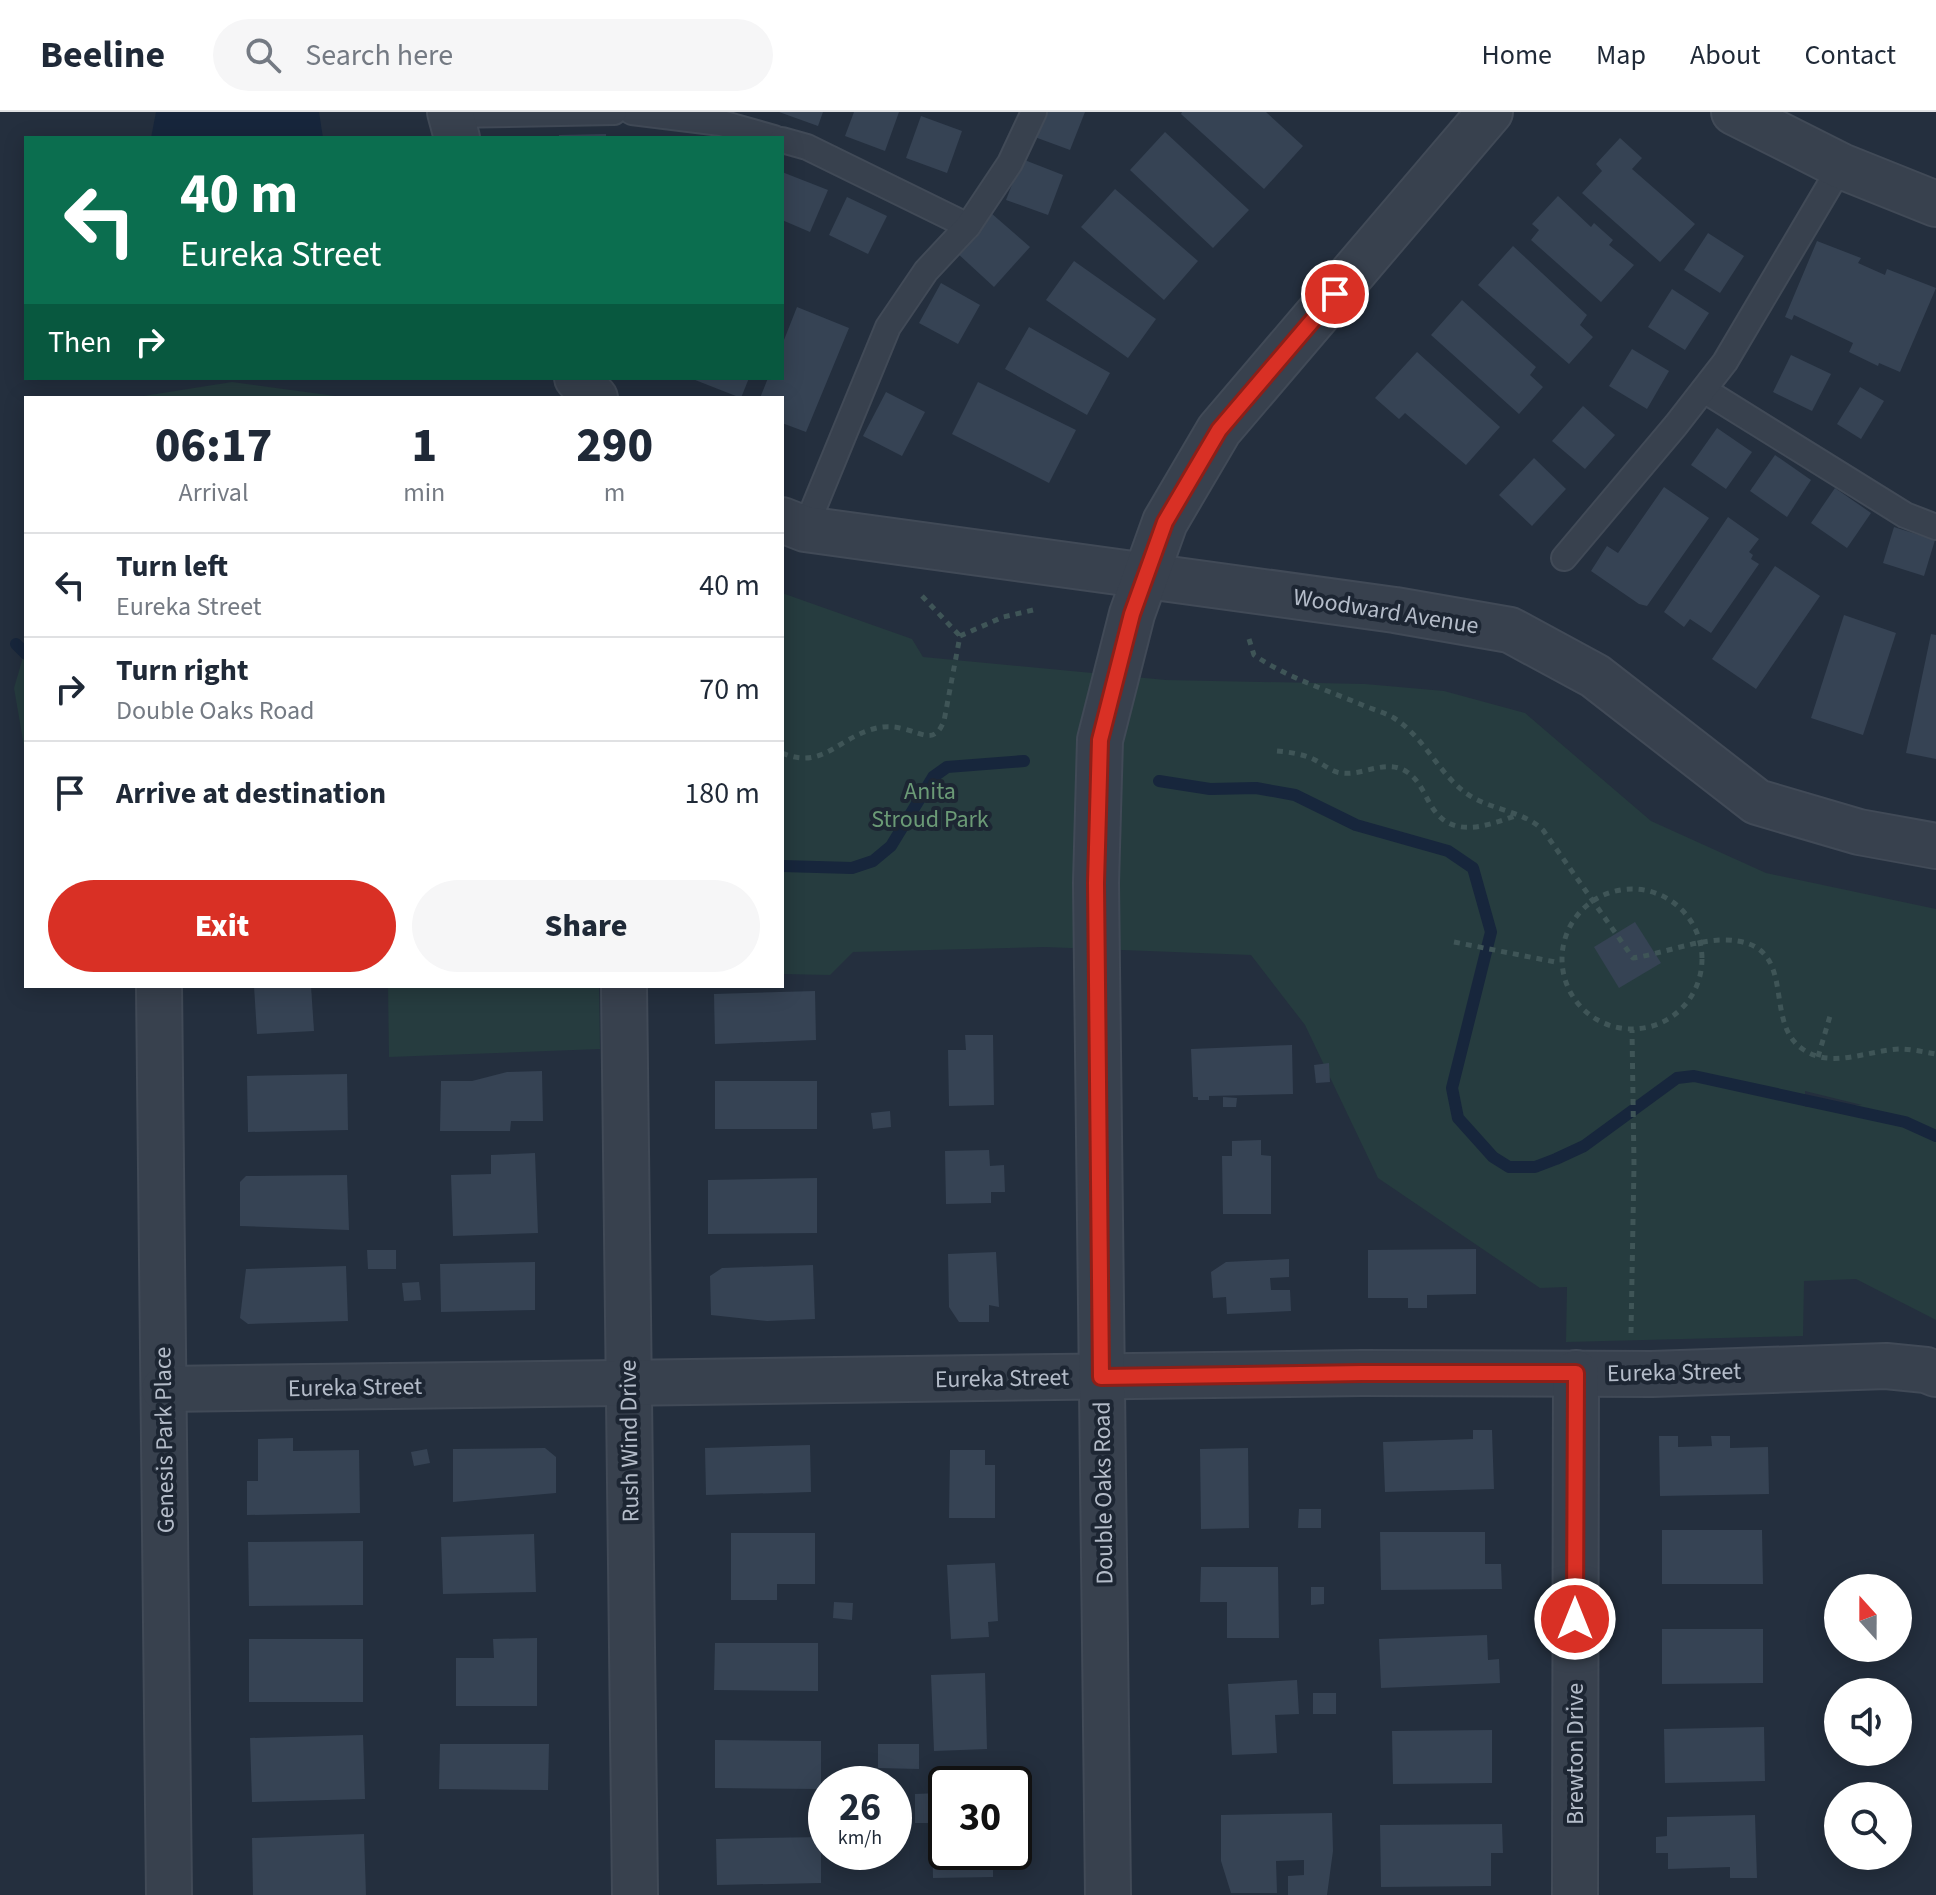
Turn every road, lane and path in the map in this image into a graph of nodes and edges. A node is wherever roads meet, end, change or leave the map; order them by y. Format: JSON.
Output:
{"nodes":[{"id":1,"x":614,"y":112,"type":"edge"},
{"id":2,"x":632,"y":112,"type":"edge"},
{"id":3,"x":1034,"y":112,"type":"edge"},
{"id":4,"x":1490,"y":112,"type":"edge"},
{"id":5,"x":1734,"y":112,"type":"edge"},
{"id":6,"x":453,"y":122,"type":"edge"},
{"id":7,"x":767,"y":136,"type":"edge"},
{"id":8,"x":784,"y":141,"type":"edge"},
{"id":9,"x":1841,"y":166,"type":"junction"},
{"id":10,"x":1936,"y":204,"type":"edge"},
{"id":11,"x":968,"y":226,"type":"junction"},
{"id":12,"x":579,"y":380,"type":"edge"},
{"id":13,"x":1704,"y":390,"type":"junction"},
{"id":14,"x":593,"y":396,"type":"edge"},
{"id":15,"x":794,"y":524,"type":"edge"},
{"id":16,"x":1936,"y":527,"type":"edge"},
{"id":17,"x":1564,"y":558,"type":"dead end"},
{"id":18,"x":1143,"y":577,"type":"junction"},
{"id":19,"x":922,"y":596,"type":"dead end"},
{"id":20,"x":1033,"y":610,"type":"dead end"},
{"id":21,"x":960,"y":636,"type":"junction"},
{"id":22,"x":1249,"y":639,"type":"dead end"},
{"id":23,"x":1277,"y":751,"type":"dead end"},
{"id":24,"x":784,"y":754,"type":"edge"},
{"id":25,"x":1516,"y":815,"type":"junction"},
{"id":26,"x":1936,"y":846,"type":"edge"},
{"id":27,"x":1593,"y":901,"type":"junction"},
{"id":28,"x":1454,"y":942,"type":"dead end"},
{"id":29,"x":1700,"y":943,"type":"junction"},
{"id":30,"x":1560,"y":963,"type":"junction"},
{"id":31,"x":159,"y":988,"type":"edge"},
{"id":32,"x":624,"y":988,"type":"edge"},
{"id":33,"x":1830,"y":1016,"type":"dead end"},
{"id":34,"x":1632,"y":1030,"type":"junction"},
{"id":35,"x":1936,"y":1054,"type":"edge"},
{"id":36,"x":1818,"y":1057,"type":"junction"},
{"id":37,"x":1576,"y":1373,"type":"junction"},
{"id":38,"x":1630,"y":1374,"type":"junction"},
{"id":39,"x":1936,"y":1374,"type":"edge"},
{"id":40,"x":1101,"y":1377,"type":"junction"},
{"id":41,"x":628,"y":1382,"type":"junction"},
{"id":42,"x":164,"y":1389,"type":"junction"},
{"id":43,"x":169,"y":1895,"type":"edge"},
{"id":44,"x":635,"y":1895,"type":"edge"},
{"id":45,"x":1108,"y":1895,"type":"edge"},
{"id":46,"x":1575,"y":1895,"type":"edge"}],
"edges":[{"from":1,"to":6,"type":"lane"},
{"from":2,"to":7,"type":"lane"},
{"from":3,"to":11,"type":"lane"},
{"from":4,"to":18,"type":"street","name":"Double Oaks Road"},
{"from":5,"to":9,"type":"street"},
{"from":8,"to":11,"type":"lane"},
{"from":9,"to":10,"type":"street"},
{"from":9,"to":13,"type":"lane"},
{"from":11,"to":15,"type":"lane"},
{"from":12,"to":14,"type":"street"},
{"from":13,"to":16,"type":"lane"},
{"from":13,"to":17,"type":"lane"},
{"from":15,"to":18,"type":"street","name":"Woodward Avenue"},
{"from":18,"to":26,"type":"street","name":"Woodward Avenue"},
{"from":18,"to":40,"type":"street","name":"Double Oaks Road"},
{"from":19,"to":21,"type":"path"},
{"from":20,"to":21,"type":"path"},
{"from":21,"to":24,"type":"path"},
{"from":22,"to":25,"type":"path"},
{"from":23,"to":25,"type":"path"},
{"from":25,"to":27,"type":"path"},
{"from":27,"to":29,"type":"path"},
{"from":27,"to":29,"type":"path"},
{"from":27,"to":30,"type":"path"},
{"from":28,"to":30,"type":"path"},
{"from":29,"to":34,"type":"path"},
{"from":29,"to":36,"type":"path"},
{"from":30,"to":34,"type":"path"},
{"from":31,"to":42,"type":"street","name":"Genesis Park Place"},
{"from":32,"to":41,"type":"street","name":"Rush Wind Drive"},
{"from":33,"to":36,"type":"path"},
{"from":34,"to":38,"type":"path"},
{"from":35,"to":36,"type":"path"},
{"from":37,"to":38,"type":"street","name":"Eureka Street"},
{"from":37,"to":40,"type":"street","name":"Eureka Street"},
{"from":37,"to":46,"type":"street","name":"Brewton Drive"},
{"from":38,"to":39,"type":"street","name":"Eureka Street"},
{"from":40,"to":41,"type":"street","name":"Eureka Street"},
{"from":40,"to":45,"type":"street","name":"Double Oaks Road"},
{"from":41,"to":42,"type":"street","name":"Eureka Street"},
{"from":41,"to":44,"type":"street","name":"Rush Wind Drive"},
{"from":42,"to":43,"type":"street","name":"Genesis Park Place"}]}
